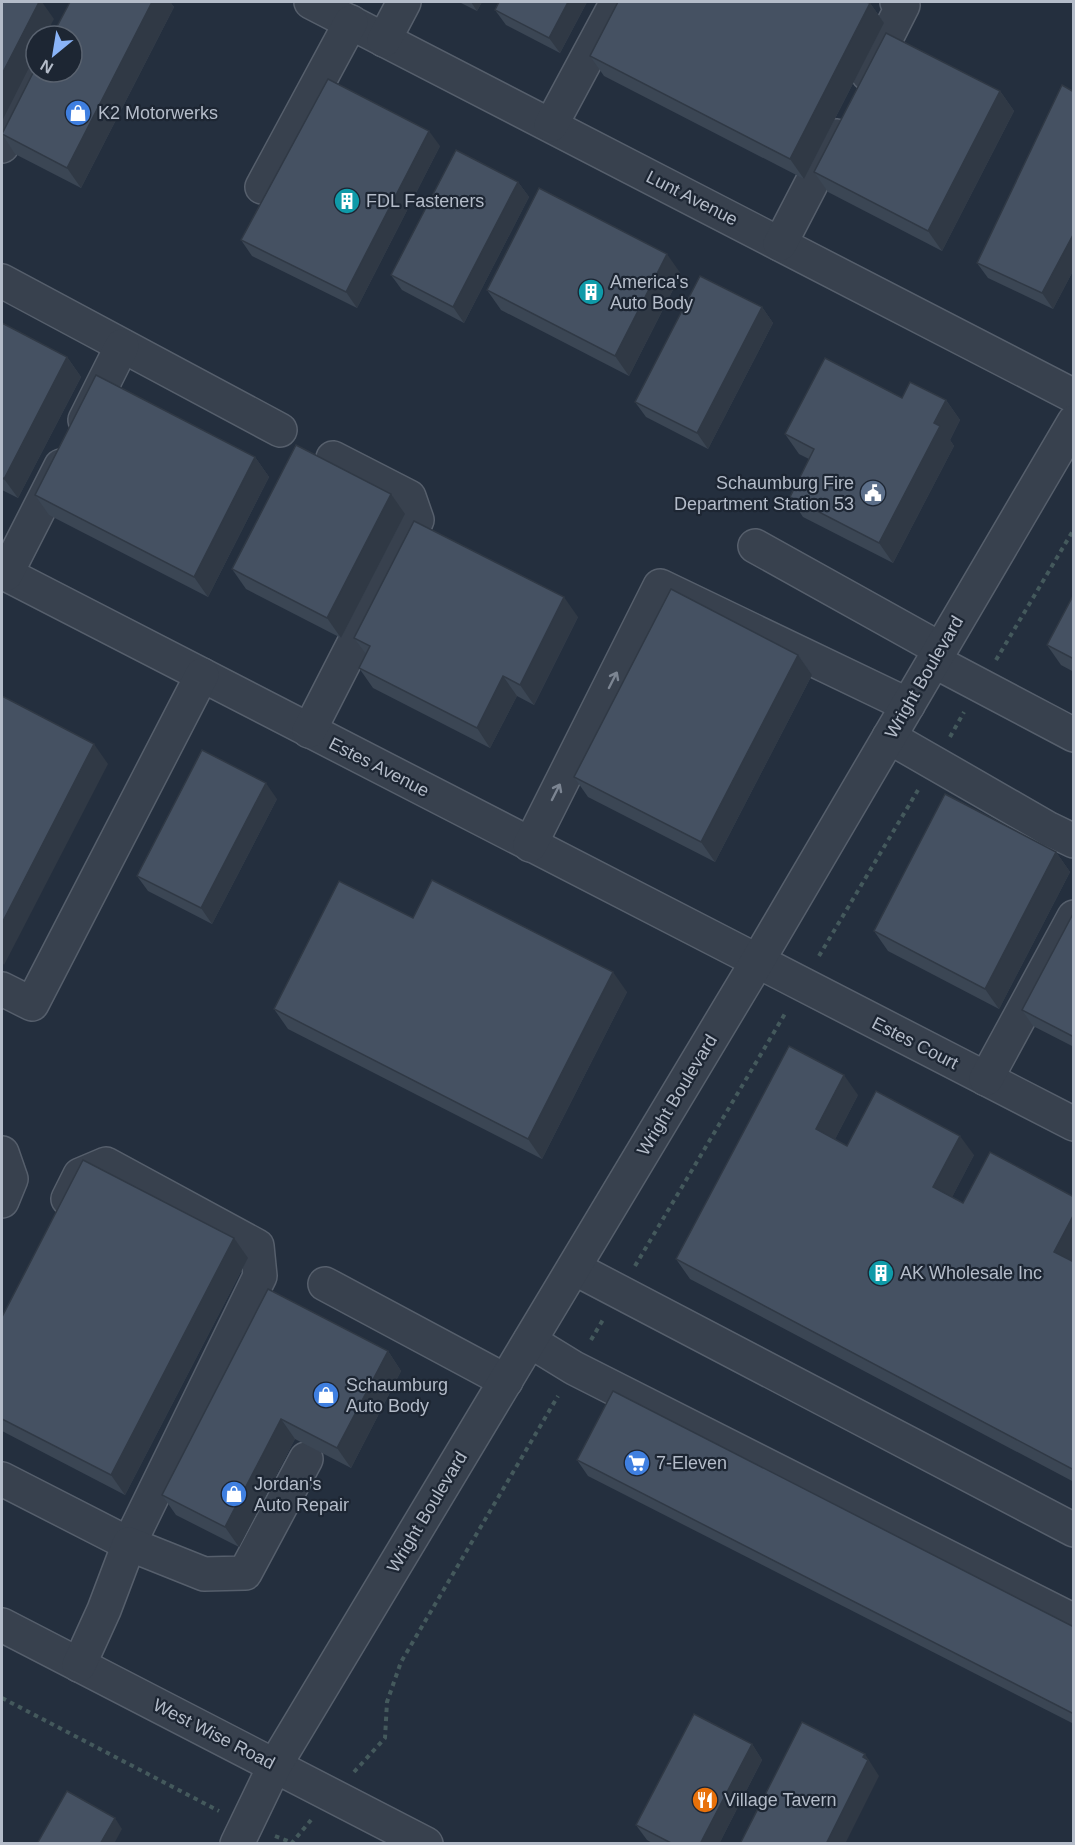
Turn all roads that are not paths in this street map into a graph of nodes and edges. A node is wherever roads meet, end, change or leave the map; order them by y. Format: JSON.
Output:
{"nodes":[{"id":1,"x":310,"y":2,"type":"edge"},
{"id":2,"x":404,"y":2,"type":"edge"},
{"id":3,"x":617,"y":2,"type":"edge"},
{"id":4,"x":897,"y":2,"type":"edge"},
{"id":5,"x":351,"y":22,"type":"junction"},
{"id":6,"x":384,"y":40,"type":"junction"},
{"id":7,"x":33,"y":84,"type":"edge"},
{"id":8,"x":551,"y":125,"type":"junction"},
{"id":9,"x":2,"y":146,"type":"edge"},
{"id":10,"x":262,"y":187,"type":"dead end"},
{"id":11,"x":780,"y":244,"type":"junction"},
{"id":12,"x":2,"y":281,"type":"edge"},
{"id":13,"x":122,"y":346,"type":"junction"},
{"id":14,"x":1074,"y":396,"type":"edge"},
{"id":15,"x":1074,"y":422,"type":"edge"},
{"id":16,"x":280,"y":430,"type":"dead end"},
{"id":17,"x":333,"y":458,"type":"dead end"},
{"id":18,"x":755,"y":546,"type":"dead end"},
{"id":19,"x":4,"y":573,"type":"edge"},
{"id":20,"x":937,"y":655,"type":"junction"},
{"id":21,"x":202,"y":675,"type":"junction"},
{"id":22,"x":908,"y":705,"type":"junction"},
{"id":23,"x":309,"y":731,"type":"junction"},
{"id":24,"x":1074,"y":735,"type":"edge"},
{"id":25,"x":889,"y":737,"type":"junction"},
{"id":26,"x":1074,"y":841,"type":"edge"},
{"id":27,"x":530,"y":845,"type":"junction"},
{"id":28,"x":1074,"y":917,"type":"edge"},
{"id":29,"x":757,"y":962,"type":"junction"},
{"id":30,"x":2,"y":989,"type":"edge"},
{"id":31,"x":986,"y":1079,"type":"junction"},
{"id":32,"x":1074,"y":1124,"type":"edge"},
{"id":33,"x":2,"y":1153,"type":"edge"},
{"id":34,"x":2,"y":1201,"type":"edge"},
{"id":35,"x":54,"y":1225,"type":"edge"},
{"id":36,"x":574,"y":1268,"type":"junction"},
{"id":37,"x":325,"y":1284,"type":"dead end"},
{"id":38,"x":530,"y":1341,"type":"junction"},
{"id":39,"x":506,"y":1381,"type":"junction"},
{"id":40,"x":306,"y":1459,"type":"edge"},
{"id":41,"x":2,"y":1479,"type":"edge"},
{"id":42,"x":1074,"y":1530,"type":"edge"},
{"id":43,"x":129,"y":1544,"type":"junction"},
{"id":44,"x":1074,"y":1621,"type":"edge"},
{"id":45,"x":2,"y":1625,"type":"edge"},
{"id":46,"x":79,"y":1665,"type":"junction"},
{"id":47,"x":275,"y":1765,"type":"junction"},
{"id":48,"x":237,"y":1844,"type":"edge"},
{"id":49,"x":426,"y":1844,"type":"edge"}],
"edges":[{"from":1,"to":5,"type":"street","name":"Lunt Avenue"},
{"from":2,"to":6,"type":"street"},
{"from":3,"to":8,"type":"street"},
{"from":4,"to":11,"type":"street"},
{"from":5,"to":6,"type":"street","name":"Lunt Avenue"},
{"from":5,"to":10,"type":"street"},
{"from":6,"to":8,"type":"street","name":"Lunt Avenue"},
{"from":7,"to":9,"type":"street"},
{"from":8,"to":11,"type":"street","name":"Lunt Avenue"},
{"from":11,"to":14,"type":"street","name":"Lunt Avenue"},
{"from":12,"to":13,"type":"street"},
{"from":13,"to":16,"type":"street"},
{"from":13,"to":19,"type":"street"},
{"from":15,"to":20,"type":"street","name":"Wright Boulevard"},
{"from":17,"to":23,"type":"street"},
{"from":18,"to":20,"type":"street"},
{"from":19,"to":21,"type":"street","name":"Estes Avenue"},
{"from":20,"to":22,"type":"street","name":"Wright Boulevard"},
{"from":20,"to":24,"type":"street"},
{"from":21,"to":23,"type":"street","name":"Estes Avenue"},
{"from":21,"to":30,"type":"street"},
{"from":22,"to":25,"type":"street","name":"Wright Boulevard"},
{"from":27,"to":22,"type":"street","one_way":true},
{"from":23,"to":27,"type":"street","name":"Estes Avenue"},
{"from":25,"to":26,"type":"street"},
{"from":25,"to":29,"type":"street","name":"Wright Boulevard"},
{"from":27,"to":29,"type":"street","name":"Estes Avenue"},
{"from":28,"to":31,"type":"street"},
{"from":29,"to":31,"type":"street","name":"Estes Court"},
{"from":29,"to":36,"type":"street","name":"Wright Boulevard"},
{"from":31,"to":32,"type":"street","name":"Estes Court"},
{"from":33,"to":34,"type":"street"},
{"from":35,"to":43,"type":"street"},
{"from":36,"to":38,"type":"street","name":"Wright Boulevard"},
{"from":36,"to":42,"type":"street"},
{"from":37,"to":39,"type":"street"},
{"from":38,"to":39,"type":"street","name":"Wright Boulevard"},
{"from":38,"to":44,"type":"street"},
{"from":39,"to":47,"type":"street","name":"Wright Boulevard"},
{"from":40,"to":43,"type":"street"},
{"from":41,"to":43,"type":"street"},
{"from":43,"to":46,"type":"street"},
{"from":45,"to":46,"type":"street","name":"West Wise Road"},
{"from":46,"to":47,"type":"street","name":"West Wise Road"},
{"from":47,"to":48,"type":"street","name":"Wright Boulevard"},
{"from":47,"to":49,"type":"street","name":"West Wise Road"}]}
